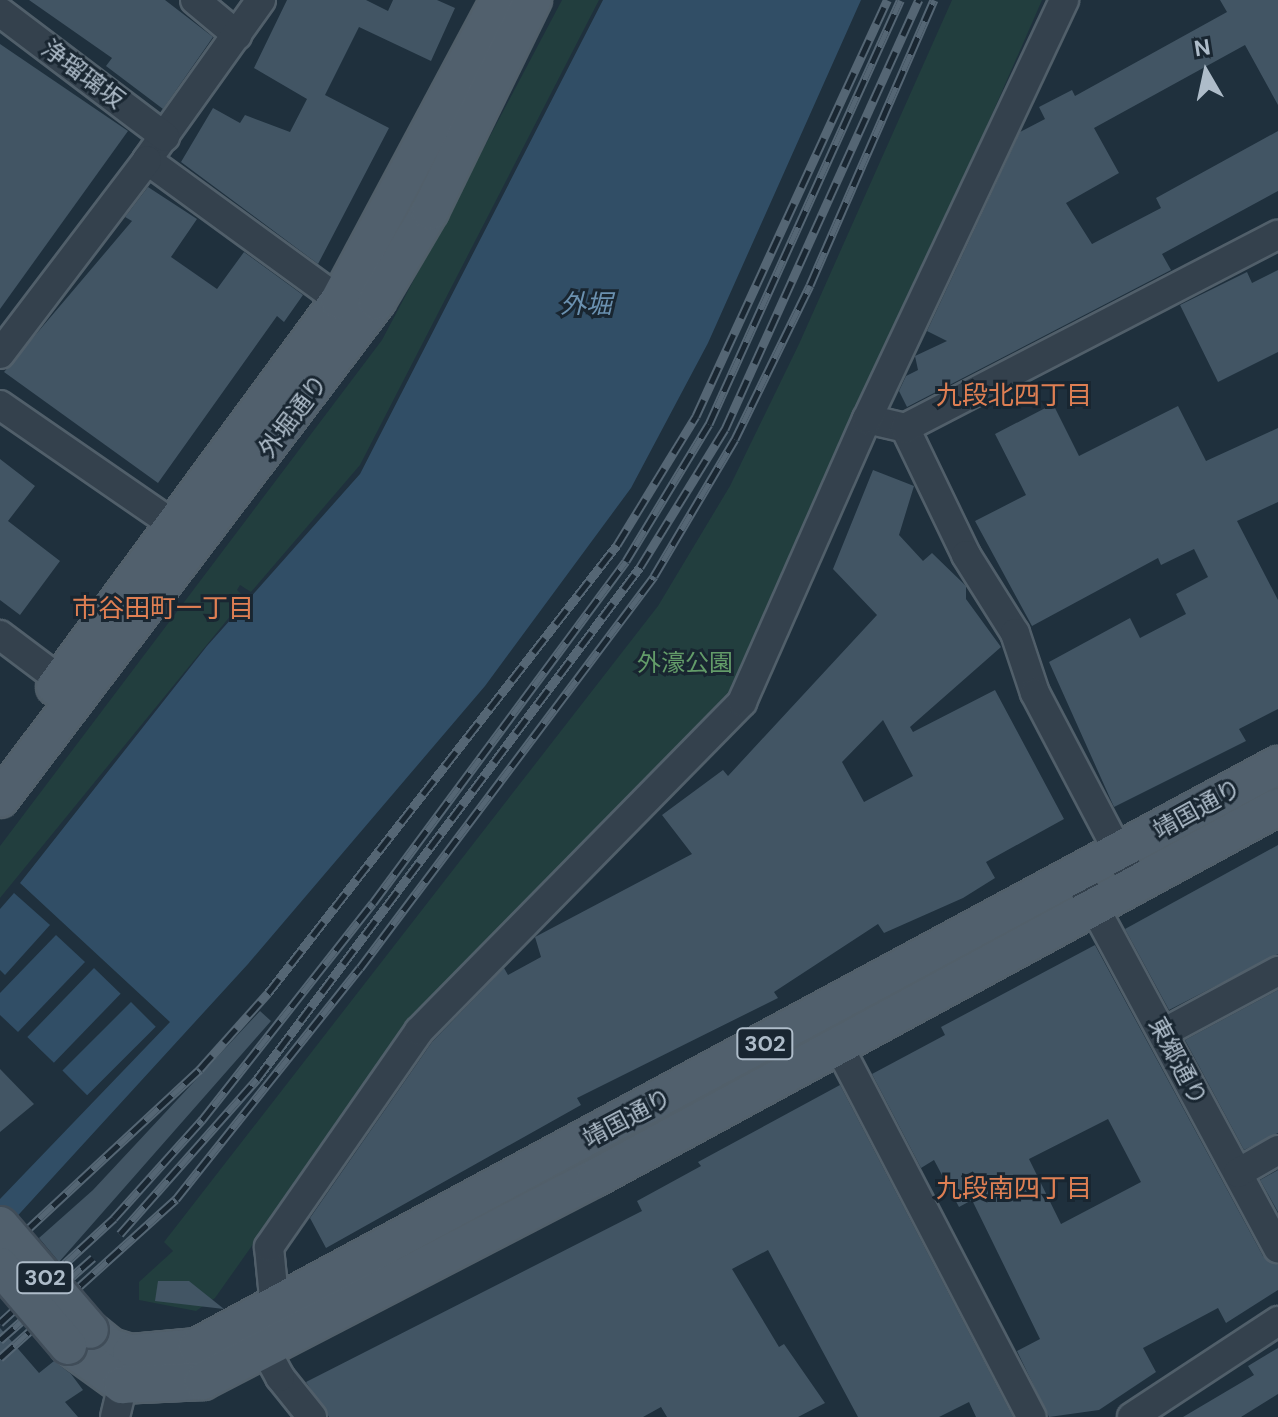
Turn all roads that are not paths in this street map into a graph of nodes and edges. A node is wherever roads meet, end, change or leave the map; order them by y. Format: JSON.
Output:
{"nodes":[{"id":1,"x":195,"y":0,"type":"edge"},
{"id":2,"x":261,"y":0,"type":"edge"},
{"id":3,"x":1064,"y":0,"type":"edge"},
{"id":4,"x":507,"y":5,"type":"edge"},
{"id":5,"x":0,"y":12,"type":"edge"},
{"id":6,"x":237,"y":35,"type":"junction"},
{"id":7,"x":165,"y":137,"type":"junction"},
{"id":8,"x":147,"y":160,"type":"junction"},
{"id":9,"x":1278,"y":235,"type":"edge"},
{"id":10,"x":339,"y":300,"type":"junction"},
{"id":11,"x":0,"y":354,"type":"edge"},
{"id":12,"x":0,"y":405,"type":"edge"},
{"id":13,"x":867,"y":419,"type":"junction"},
{"id":14,"x":905,"y":428,"type":"junction"},
{"id":15,"x":174,"y":525,"type":"junction"},
{"id":16,"x":0,"y":635,"type":"edge"},
{"id":17,"x":60,"y":680,"type":"junction"},
{"id":18,"x":0,"y":758,"type":"edge"},
{"id":19,"x":1278,"y":765,"type":"edge"},
{"id":20,"x":0,"y":799,"type":"edge"},
{"id":21,"x":1278,"y":807,"type":"edge"},
{"id":22,"x":1118,"y":852,"type":"junction"},
{"id":23,"x":1077,"y":875,"type":"junction"},
{"id":24,"x":1137,"y":886,"type":"junction"},
{"id":25,"x":1095,"y":908,"type":"junction"},
{"id":26,"x":1278,"y":971,"type":"edge"},
{"id":27,"x":1163,"y":1033,"type":"junction"},
{"id":28,"x":839,"y":1047,"type":"junction"},
{"id":29,"x":1278,"y":1150,"type":"edge"},
{"id":30,"x":1238,"y":1173,"type":"junction"},
{"id":31,"x":0,"y":1225,"type":"edge"},
{"id":32,"x":1278,"y":1248,"type":"edge"},
{"id":33,"x":0,"y":1266,"type":"edge"},
{"id":34,"x":1278,"y":1321,"type":"edge"},
{"id":35,"x":257,"y":1334,"type":"junction"},
{"id":36,"x":106,"y":1363,"type":"edge"},
{"id":37,"x":312,"y":1417,"type":"edge"},
{"id":38,"x":1032,"y":1417,"type":"edge"},
{"id":39,"x":1132,"y":1417,"type":"edge"}],
"edges":[{"from":1,"to":6,"type":"street"},
{"from":2,"to":6,"type":"street"},
{"from":3,"to":13,"type":"street"},
{"from":4,"to":10,"type":"main road","name":"外堀通り"},
{"from":4,"to":20,"type":"main road","name":"外堀通り"},
{"from":5,"to":7,"type":"street","name":"浄瑠璃坂"},
{"from":6,"to":7,"type":"street"},
{"from":7,"to":8,"type":"street"},
{"from":8,"to":10,"type":"street"},
{"from":8,"to":11,"type":"street"},
{"from":9,"to":14,"type":"street"},
{"from":10,"to":15,"type":"main road","name":"外堀通り"},
{"from":12,"to":15,"type":"street"},
{"from":13,"to":14,"type":"street"},
{"from":13,"to":35,"type":"street"},
{"from":14,"to":22,"type":"street"},
{"from":15,"to":17,"type":"main road","name":"外堀通り"},
{"from":16,"to":17,"type":"street"},
{"from":17,"to":18,"type":"main road","name":"外堀通り"},
{"from":19,"to":22,"type":"main road","name":"靖国通り","number":"302"},
{"from":21,"to":24,"type":"main road","name":"靖国通り","number":"302"},
{"from":22,"to":23,"type":"main road","name":"靖国通り","number":"302"},
{"from":22,"to":24,"type":"street"},
{"from":23,"to":25,"type":"street","name":"東郷通り"},
{"from":23,"to":35,"type":"main road","name":"靖国通り","number":"302"},
{"from":24,"to":25,"type":"main road","name":"靖国通り","number":"302"},
{"from":25,"to":27,"type":"street","name":"東郷通り"},
{"from":25,"to":28,"type":"main road","name":"靖国通り","number":"302"},
{"from":26,"to":27,"type":"street"},
{"from":27,"to":30,"type":"street","name":"東郷通り"},
{"from":28,"to":35,"type":"main road","name":"靖国通り","number":"302"},
{"from":28,"to":38,"type":"street"},
{"from":29,"to":30,"type":"street"},
{"from":30,"to":32,"type":"street","name":"東郷通り"},
{"from":31,"to":36,"type":"main road","number":"302","bridge":true},
{"from":33,"to":36,"type":"main road","number":"302","bridge":true},
{"from":34,"to":39,"type":"street"},
{"from":35,"to":36,"type":"main road","name":"靖国通り","number":"302"},
{"from":35,"to":37,"type":"street"}]}
